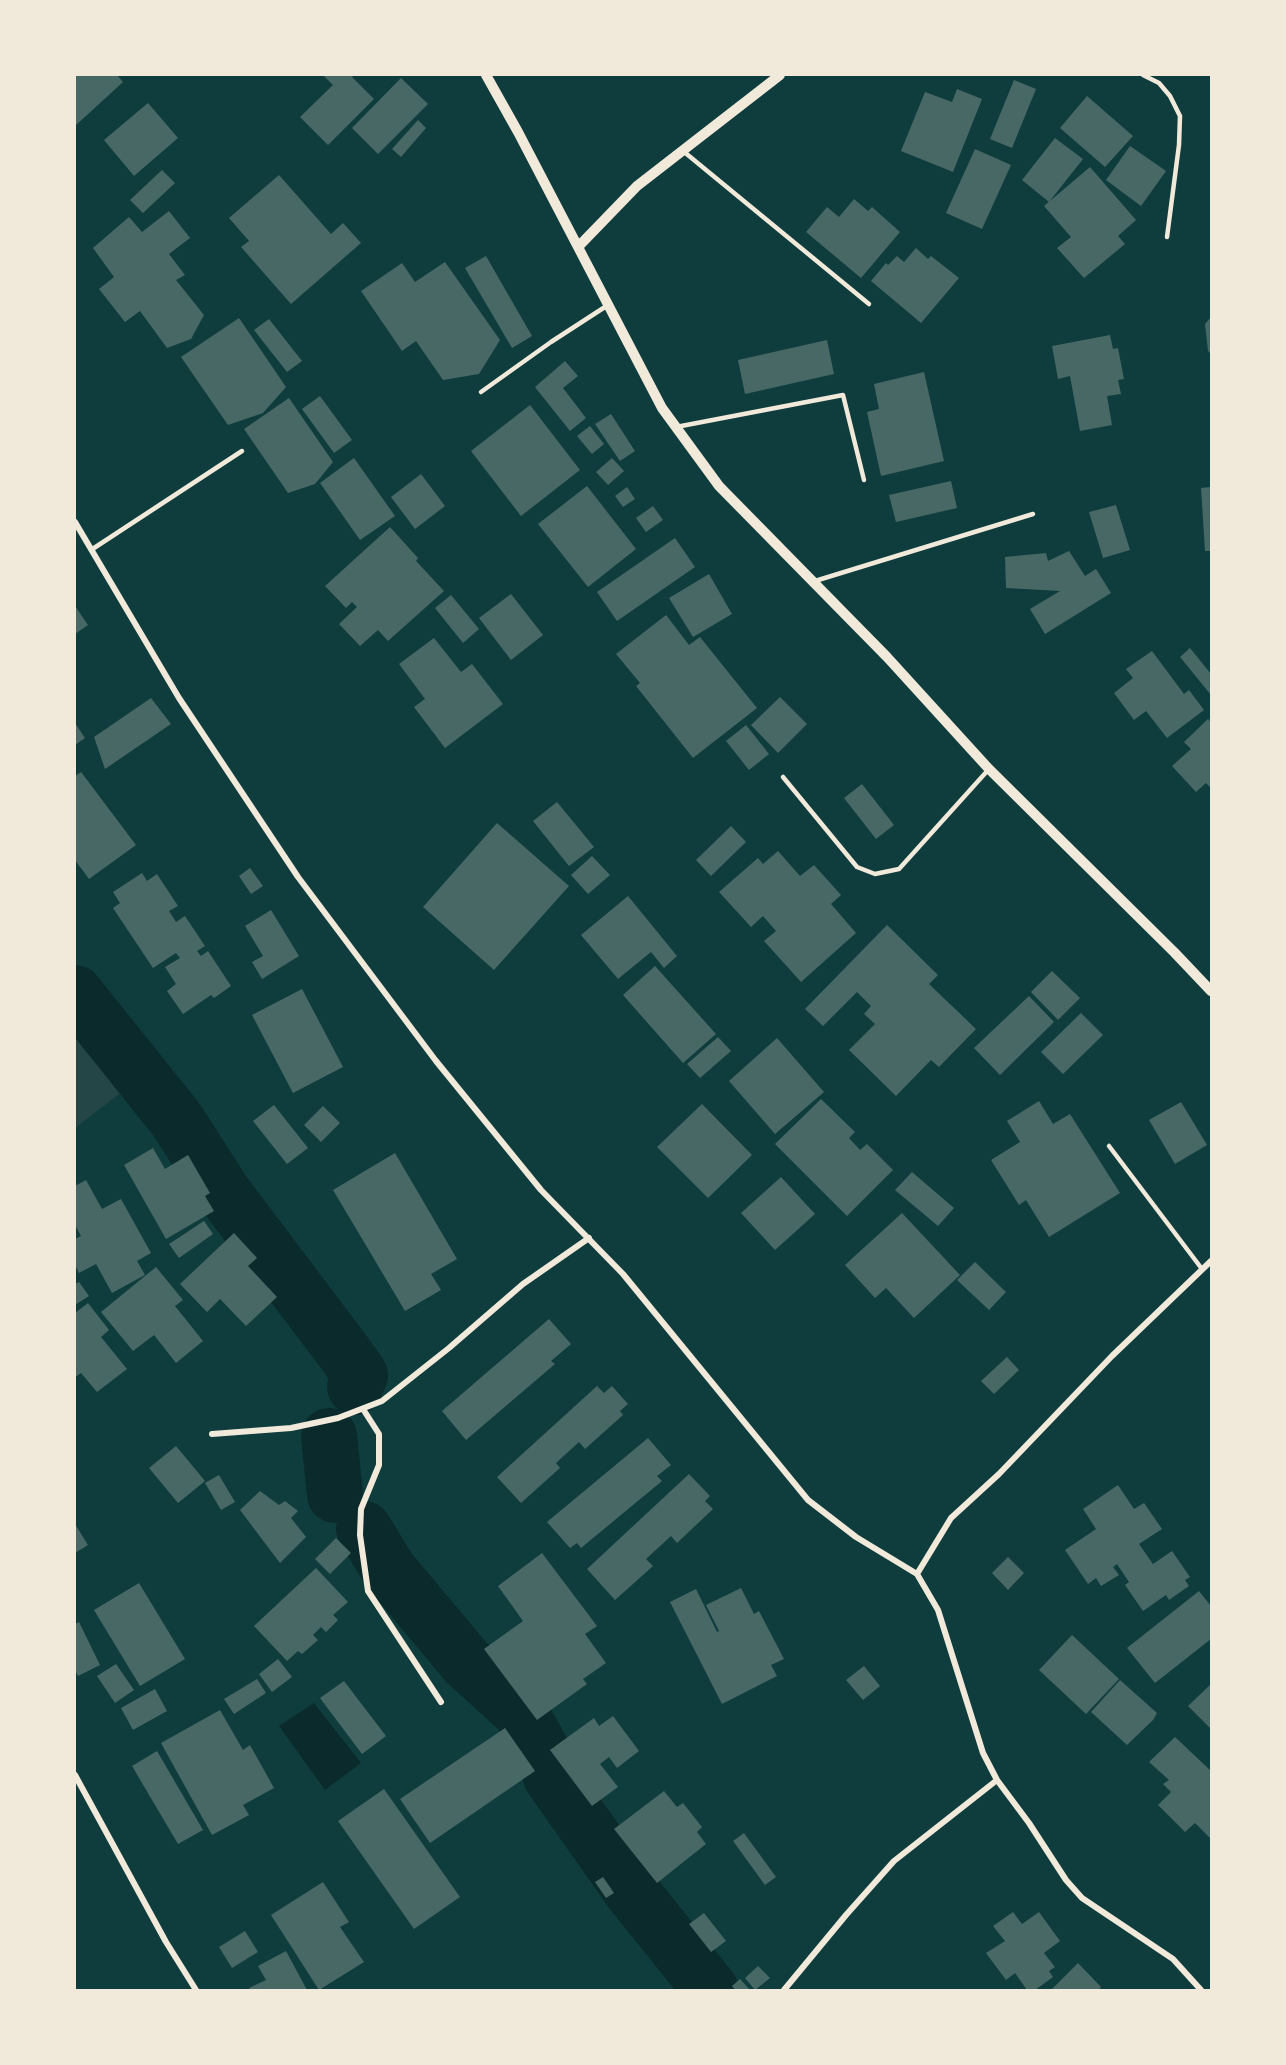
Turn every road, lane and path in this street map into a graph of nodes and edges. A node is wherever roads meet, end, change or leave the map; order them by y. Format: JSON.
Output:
{"nodes":[{"id":1,"x":486,"y":75,"type":"edge"},
{"id":2,"x":780,"y":75,"type":"edge"},
{"id":3,"x":1143,"y":75,"type":"edge"},
{"id":4,"x":683,"y":151,"type":"junction"},
{"id":5,"x":1167,"y":237,"type":"dead end"},
{"id":6,"x":578,"y":247,"type":"junction"},
{"id":7,"x":869,"y":304,"type":"dead end"},
{"id":8,"x":608,"y":305,"type":"junction"},
{"id":9,"x":480,"y":392,"type":"dead end"},
{"id":10,"x":676,"y":427,"type":"junction"},
{"id":11,"x":242,"y":451,"type":"dead end"},
{"id":12,"x":864,"y":480,"type":"dead end"},
{"id":13,"x":1033,"y":514,"type":"dead end"},
{"id":14,"x":75,"y":522,"type":"edge"},
{"id":15,"x":91,"y":550,"type":"junction"},
{"id":16,"x":812,"y":582,"type":"junction"},
{"id":17,"x":989,"y":770,"type":"junction"},
{"id":18,"x":783,"y":777,"type":"dead end"},
{"id":19,"x":1211,"y":991,"type":"edge"},
{"id":20,"x":1109,"y":1146,"type":"dead end"},
{"id":21,"x":589,"y":1238,"type":"junction"},
{"id":22,"x":1211,"y":1262,"type":"edge"},
{"id":23,"x":1202,"y":1269,"type":"junction"},
{"id":24,"x":363,"y":1408,"type":"junction"},
{"id":25,"x":212,"y":1434,"type":"dead end"},
{"id":26,"x":917,"y":1574,"type":"junction"},
{"id":27,"x":441,"y":1702,"type":"dead end"},
{"id":28,"x":75,"y":1775,"type":"edge"},
{"id":29,"x":997,"y":1780,"type":"junction"},
{"id":30,"x":196,"y":1990,"type":"edge"},
{"id":31,"x":784,"y":1990,"type":"edge"},
{"id":32,"x":1201,"y":1990,"type":"edge"}],
"edges":[{"from":1,"to":6,"type":"street"},
{"from":2,"to":4,"type":"street"},
{"from":3,"to":5,"type":"lane"},
{"from":4,"to":6,"type":"street"},
{"from":4,"to":7,"type":"lane"},
{"from":6,"to":8,"type":"street"},
{"from":8,"to":9,"type":"lane"},
{"from":8,"to":10,"type":"street"},
{"from":10,"to":12,"type":"lane"},
{"from":10,"to":16,"type":"street"},
{"from":11,"to":15,"type":"lane"},
{"from":13,"to":16,"type":"lane"},
{"from":14,"to":15,"type":"street"},
{"from":15,"to":21,"type":"street"},
{"from":16,"to":17,"type":"street"},
{"from":17,"to":18,"type":"lane"},
{"from":17,"to":19,"type":"street"},
{"from":20,"to":23,"type":"lane"},
{"from":21,"to":24,"type":"street"},
{"from":21,"to":26,"type":"street"},
{"from":22,"to":23,"type":"street"},
{"from":23,"to":26,"type":"street"},
{"from":24,"to":25,"type":"street"},
{"from":24,"to":27,"type":"street"},
{"from":26,"to":29,"type":"street"},
{"from":28,"to":30,"type":"street"},
{"from":29,"to":31,"type":"street"},
{"from":29,"to":32,"type":"street"}]}
